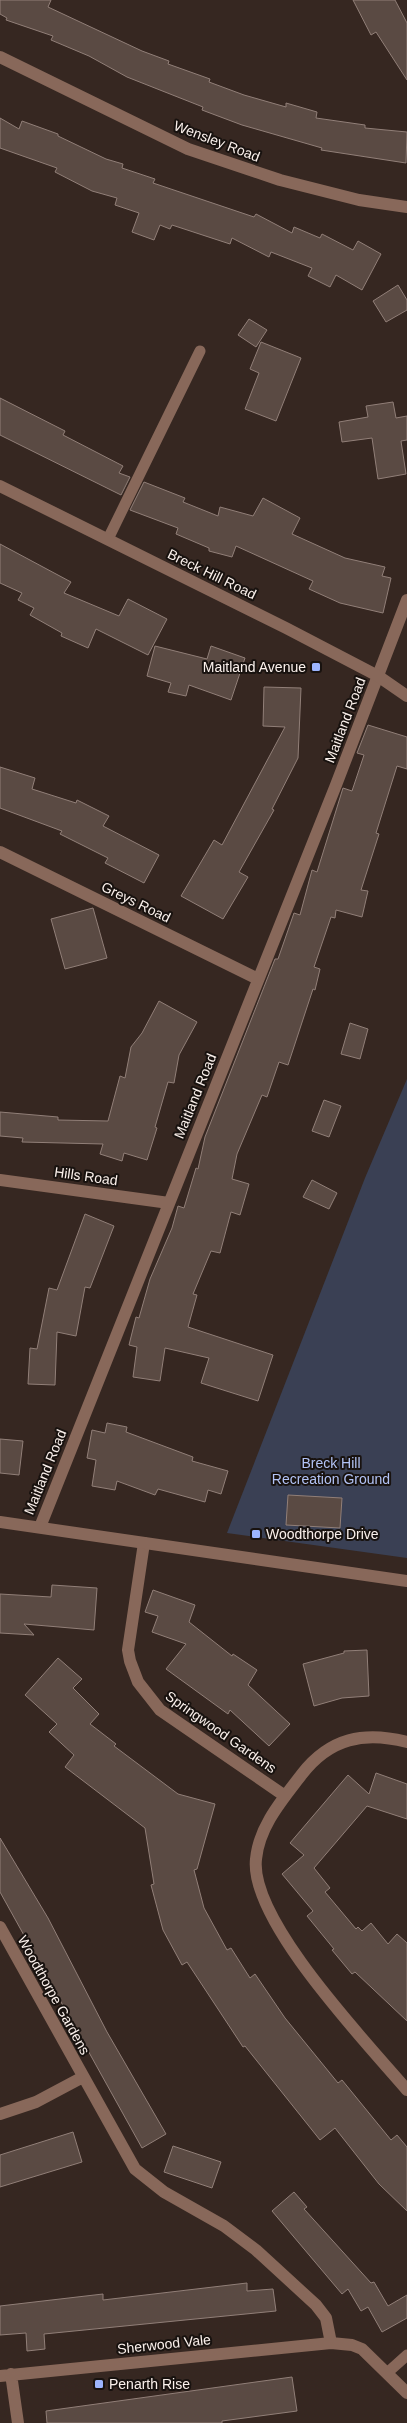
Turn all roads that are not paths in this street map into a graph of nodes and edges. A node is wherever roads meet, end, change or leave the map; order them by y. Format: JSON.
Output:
{"nodes":[{"id":1,"x":0,"y":57,"type":"edge"},
{"id":2,"x":407,"y":207,"type":"edge"},
{"id":3,"x":200,"y":351,"type":"dead end"},
{"id":4,"x":0,"y":486,"type":"edge"},
{"id":5,"x":108,"y":539,"type":"junction"},
{"id":6,"x":407,"y":600,"type":"edge"},
{"id":7,"x":378,"y":676,"type":"junction"},
{"id":8,"x":407,"y":696,"type":"edge"},
{"id":9,"x":0,"y":852,"type":"edge"},
{"id":10,"x":258,"y":979,"type":"junction"},
{"id":11,"x":0,"y":1180,"type":"edge"},
{"id":12,"x":169,"y":1203,"type":"junction"},
{"id":13,"x":0,"y":1522,"type":"edge"},
{"id":14,"x":40,"y":1527,"type":"junction"},
{"id":15,"x":144,"y":1543,"type":"junction"},
{"id":16,"x":407,"y":1580,"type":"edge"},
{"id":17,"x":407,"y":1742,"type":"edge"},
{"id":18,"x":285,"y":1796,"type":"junction"},
{"id":19,"x":0,"y":1927,"type":"edge"},
{"id":20,"x":82,"y":2077,"type":"junction"},
{"id":21,"x":407,"y":2090,"type":"edge"},
{"id":22,"x":0,"y":2114,"type":"edge"},
{"id":23,"x":331,"y":2344,"type":"junction"},
{"id":24,"x":407,"y":2354,"type":"edge"},
{"id":25,"x":388,"y":2373,"type":"junction"},
{"id":26,"x":6,"y":2375,"type":"edge"},
{"id":27,"x":407,"y":2393,"type":"edge"},
{"id":28,"x":18,"y":2423,"type":"edge"}],
"edges":[{"from":1,"to":2,"type":"street","name":"Wensley Road"},
{"from":3,"to":5,"type":"lane"},
{"from":4,"to":5,"type":"street","name":"Breck Hill Road"},
{"from":5,"to":7,"type":"street","name":"Breck Hill Road"},
{"from":6,"to":7,"type":"street"},
{"from":7,"to":8,"type":"street","name":"Breck Hill Road"},
{"from":7,"to":10,"type":"street","name":"Maitland Road"},
{"from":9,"to":10,"type":"street","name":"Greys Road"},
{"from":10,"to":12,"type":"street","name":"Maitland Road"},
{"from":11,"to":12,"type":"street","name":"Hills Road"},
{"from":12,"to":14,"type":"street","name":"Maitland Road"},
{"from":13,"to":14,"type":"street"},
{"from":14,"to":15,"type":"street"},
{"from":15,"to":16,"type":"street"},
{"from":15,"to":18,"type":"street","name":"Springwood Gardens"},
{"from":17,"to":18,"type":"street"},
{"from":18,"to":21,"type":"street"},
{"from":19,"to":20,"type":"street","name":"Woodthorpe Gardens"},
{"from":20,"to":22,"type":"street","name":"Woodthorpe Gardens"},
{"from":20,"to":23,"type":"street","name":"Woodthorpe Gardens"},
{"from":23,"to":25,"type":"street","name":"Sherwood Vale"},
{"from":23,"to":26,"type":"street","name":"Sherwood Vale"},
{"from":24,"to":25,"type":"lane"},
{"from":25,"to":27,"type":"street","name":"Sherwood Vale"},
{"from":26,"to":28,"type":"street"}]}
